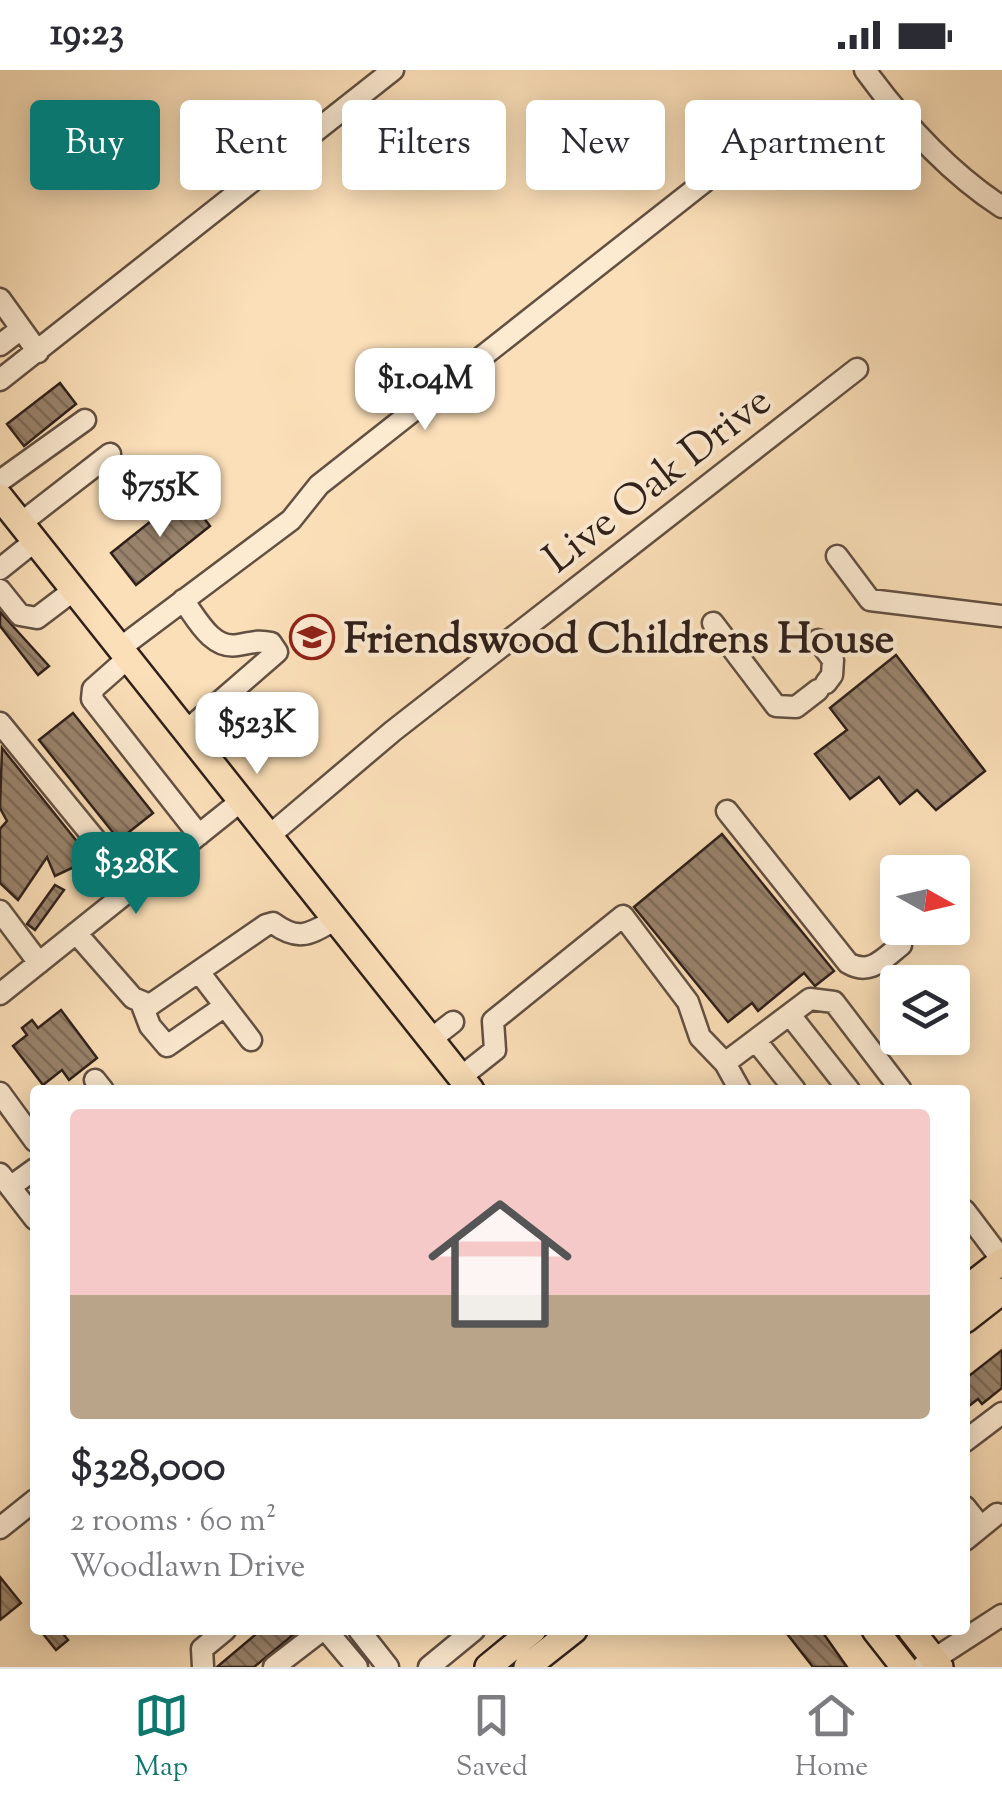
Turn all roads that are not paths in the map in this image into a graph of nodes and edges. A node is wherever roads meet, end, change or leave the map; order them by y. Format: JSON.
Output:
{"nodes":[{"id":1,"x":393,"y":70,"type":"edge"},
{"id":2,"x":865,"y":70,"type":"edge"},
{"id":3,"x":694,"y":190,"type":"edge"},
{"id":4,"x":1002,"y":208,"type":"edge"},
{"id":5,"x":0,"y":299,"type":"edge"},
{"id":6,"x":21,"y":328,"type":"junction"},
{"id":7,"x":0,"y":345,"type":"edge"},
{"id":8,"x":38,"y":352,"type":"junction"},
{"id":9,"x":857,"y":369,"type":"dead end"},
{"id":10,"x":0,"y":380,"type":"edge"},
{"id":11,"x":85,"y":420,"type":"dead end"},
{"id":12,"x":110,"y":454,"type":"dead end"},
{"id":13,"x":0,"y":481,"type":"edge"},
{"id":14,"x":0,"y":497,"type":"edge"},
{"id":15,"x":28,"y":532,"type":"junction"},
{"id":16,"x":838,"y":556,"type":"dead end"},
{"id":17,"x":0,"y":569,"type":"edge"},
{"id":18,"x":0,"y":590,"type":"edge"},
{"id":19,"x":74,"y":590,"type":"junction"},
{"id":20,"x":183,"y":600,"type":"junction"},
{"id":21,"x":1002,"y":616,"type":"edge"},
{"id":22,"x":713,"y":624,"type":"dead end"},
{"id":23,"x":818,"y":640,"type":"dead end"},
{"id":24,"x":124,"y":653,"type":"junction"},
{"id":25,"x":0,"y":722,"type":"edge"},
{"id":26,"x":186,"y":732,"type":"junction"},
{"id":27,"x":241,"y":801,"type":"junction"},
{"id":28,"x":727,"y":811,"type":"dead end"},
{"id":29,"x":199,"y":834,"type":"junction"},
{"id":30,"x":269,"y":836,"type":"junction"},
{"id":31,"x":134,"y":887,"type":"junction"},
{"id":32,"x":0,"y":912,"type":"edge"},
{"id":33,"x":335,"y":920,"type":"junction"},
{"id":34,"x":76,"y":933,"type":"junction"},
{"id":35,"x":901,"y":945,"type":"dead end"},
{"id":36,"x":39,"y":963,"type":"junction"},
{"id":37,"x":199,"y":972,"type":"junction"},
{"id":38,"x":0,"y":994,"type":"edge"},
{"id":39,"x":142,"y":1005,"type":"junction"},
{"id":40,"x":225,"y":1006,"type":"junction"},
{"id":41,"x":790,"y":1015,"type":"junction"},
{"id":42,"x":454,"y":1022,"type":"dead end"},
{"id":43,"x":251,"y":1040,"type":"dead end"},
{"id":44,"x":430,"y":1040,"type":"junction"},
{"id":45,"x":756,"y":1041,"type":"junction"},
{"id":46,"x":724,"y":1063,"type":"junction"},
{"id":47,"x":466,"y":1084,"type":"edge"},
{"id":48,"x":737,"y":1085,"type":"edge"},
{"id":49,"x":791,"y":1085,"type":"edge"},
{"id":50,"x":845,"y":1085,"type":"edge"},
{"id":51,"x":898,"y":1085,"type":"edge"},
{"id":52,"x":0,"y":1093,"type":"edge"},
{"id":53,"x":30,"y":1135,"type":"edge"},
{"id":54,"x":30,"y":1171,"type":"edge"},
{"id":55,"x":5,"y":1181,"type":"edge"},
{"id":56,"x":30,"y":1212,"type":"edge"},
{"id":57,"x":970,"y":1227,"type":"edge"},
{"id":58,"x":1002,"y":1260,"type":"edge"},
{"id":59,"x":970,"y":1286,"type":"edge"},
{"id":60,"x":1002,"y":1291,"type":"edge"},
{"id":61,"x":970,"y":1316,"type":"edge"},
{"id":62,"x":1002,"y":1413,"type":"edge"},
{"id":63,"x":970,"y":1437,"type":"edge"},
{"id":64,"x":30,"y":1504,"type":"edge"},
{"id":65,"x":1,"y":1524,"type":"edge"},
{"id":66,"x":1002,"y":1616,"type":"edge"},
{"id":67,"x":970,"y":1628,"type":"edge"},
{"id":68,"x":220,"y":1635,"type":"edge"},
{"id":69,"x":317,"y":1635,"type":"edge"},
{"id":70,"x":328,"y":1635,"type":"edge"},
{"id":71,"x":363,"y":1635,"type":"edge"},
{"id":72,"x":468,"y":1635,"type":"edge"},
{"id":73,"x":523,"y":1635,"type":"edge"},
{"id":74,"x":568,"y":1635,"type":"edge"},
{"id":75,"x":880,"y":1635,"type":"edge"},
{"id":76,"x":914,"y":1635,"type":"edge"},
{"id":77,"x":962,"y":1635,"type":"edge"},
{"id":78,"x":932,"y":1664,"type":"edge"},
{"id":79,"x":203,"y":1667,"type":"edge"},
{"id":80,"x":274,"y":1667,"type":"edge"},
{"id":81,"x":357,"y":1667,"type":"edge"},
{"id":82,"x":388,"y":1667,"type":"edge"},
{"id":83,"x":429,"y":1667,"type":"edge"},
{"id":84,"x":488,"y":1667,"type":"edge"},
{"id":85,"x":527,"y":1667,"type":"edge"},
{"id":86,"x":904,"y":1667,"type":"edge"}],
"edges":[{"from":1,"to":8,"type":"street"},
{"from":2,"to":4,"type":"street"},
{"from":3,"to":20,"type":"street"},
{"from":5,"to":6,"type":"street"},
{"from":6,"to":7,"type":"street"},
{"from":6,"to":8,"type":"street"},
{"from":8,"to":10,"type":"street"},
{"from":9,"to":30,"type":"street","name":"Live Oak Drive"},
{"from":11,"to":13,"type":"street"},
{"from":12,"to":15,"type":"street"},
{"from":14,"to":15,"type":"main road"},
{"from":15,"to":17,"type":"street"},
{"from":15,"to":19,"type":"main road"},
{"from":16,"to":21,"type":"street"},
{"from":18,"to":19,"type":"street"},
{"from":19,"to":24,"type":"main road"},
{"from":20,"to":24,"type":"street"},
{"from":20,"to":26,"type":"street"},
{"from":22,"to":23,"type":"street"},
{"from":24,"to":26,"type":"main road"},
{"from":24,"to":29,"type":"street"},
{"from":25,"to":31,"type":"street"},
{"from":26,"to":27,"type":"main road"},
{"from":27,"to":29,"type":"street"},
{"from":27,"to":30,"type":"main road"},
{"from":28,"to":35,"type":"street"},
{"from":29,"to":31,"type":"street"},
{"from":30,"to":33,"type":"main road"},
{"from":31,"to":34,"type":"street"},
{"from":32,"to":36,"type":"street"},
{"from":33,"to":37,"type":"street"},
{"from":33,"to":44,"type":"main road"},
{"from":34,"to":36,"type":"street"},
{"from":34,"to":39,"type":"street"},
{"from":36,"to":38,"type":"street"},
{"from":37,"to":39,"type":"street"},
{"from":37,"to":40,"type":"street"},
{"from":39,"to":40,"type":"street"},
{"from":40,"to":43,"type":"street"},
{"from":41,"to":45,"type":"street"},
{"from":41,"to":50,"type":"street"},
{"from":41,"to":51,"type":"street"},
{"from":42,"to":44,"type":"street"},
{"from":44,"to":47,"type":"main road"},
{"from":45,"to":46,"type":"street"},
{"from":45,"to":49,"type":"street"},
{"from":46,"to":47,"type":"street"},
{"from":46,"to":48,"type":"street"},
{"from":52,"to":53,"type":"street"},
{"from":54,"to":55,"type":"street"},
{"from":55,"to":56,"type":"street"},
{"from":57,"to":58,"type":"street"},
{"from":58,"to":59,"type":"main road"},
{"from":60,"to":61,"type":"main road"},
{"from":62,"to":63,"type":"street"},
{"from":64,"to":65,"type":"street"},
{"from":66,"to":67,"type":"street"},
{"from":68,"to":79,"type":"street"},
{"from":69,"to":80,"type":"street"},
{"from":70,"to":81,"type":"street"},
{"from":71,"to":82,"type":"street"},
{"from":72,"to":83,"type":"street"},
{"from":73,"to":84,"type":"main road"},
{"from":74,"to":85,"type":"main road"},
{"from":75,"to":86,"type":"main road"},
{"from":76,"to":78,"type":"main road"},
{"from":77,"to":78,"type":"street"}]}
